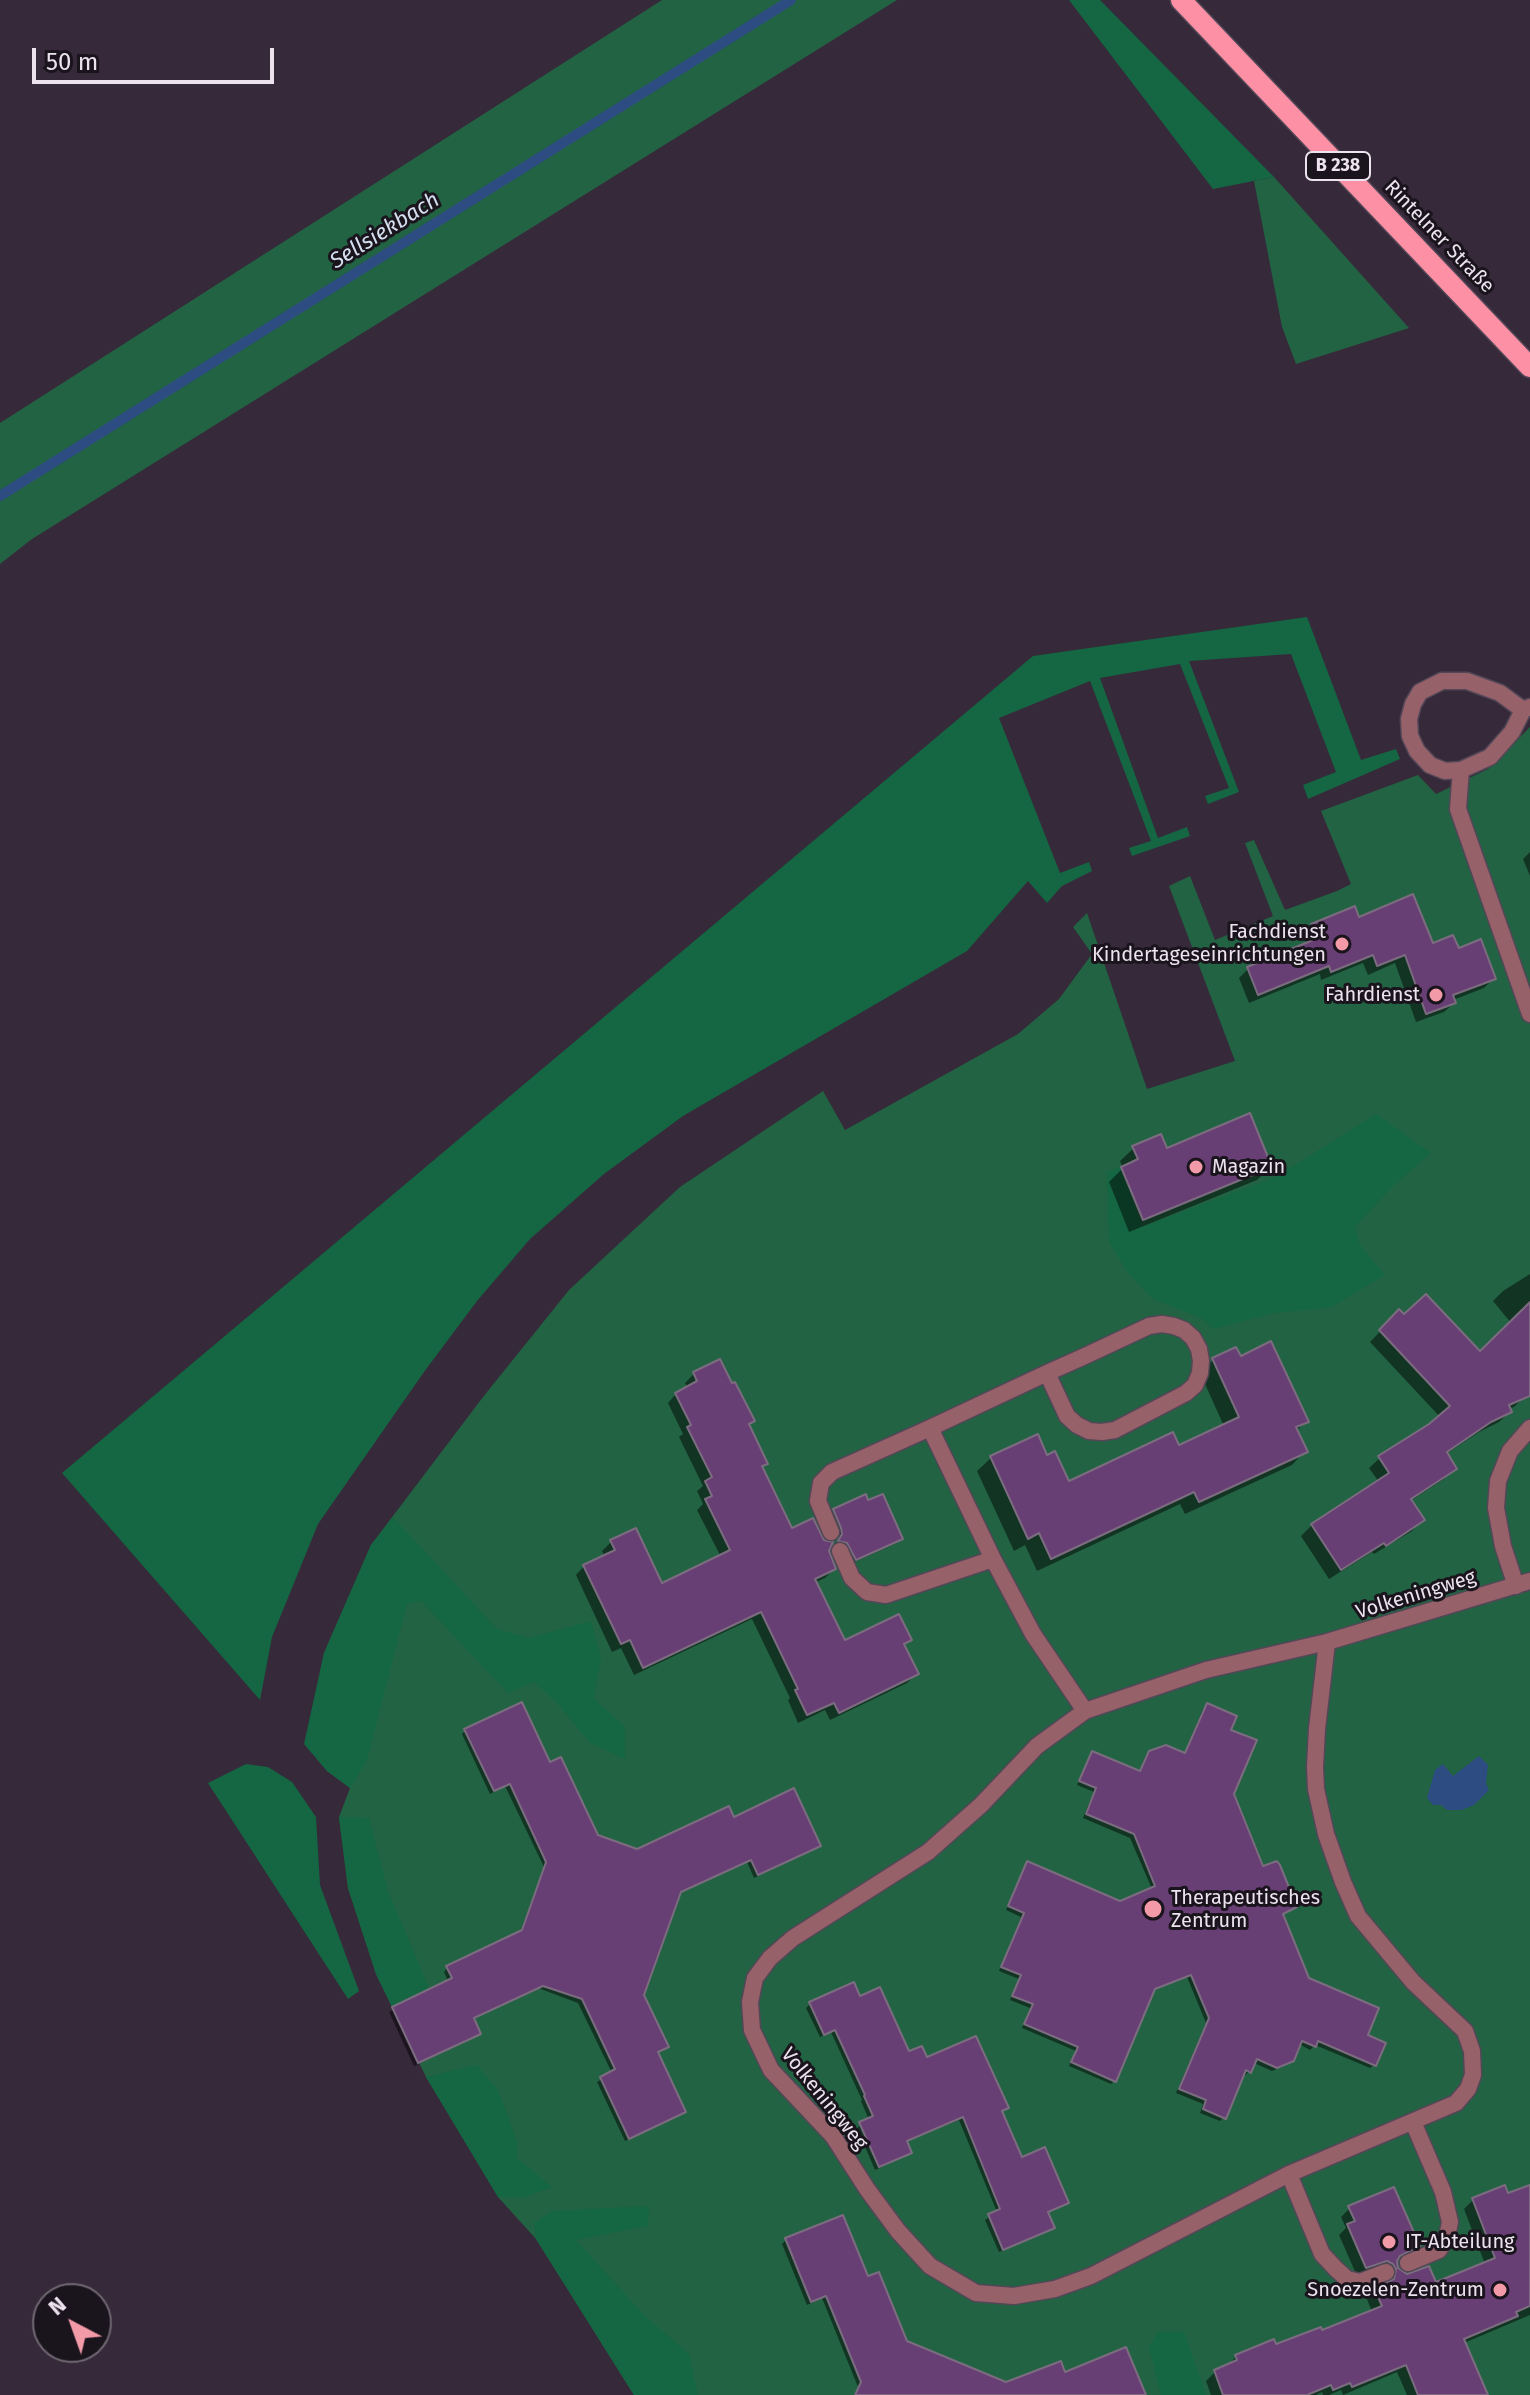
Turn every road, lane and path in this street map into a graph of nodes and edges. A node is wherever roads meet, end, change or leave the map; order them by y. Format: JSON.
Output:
{"nodes":[{"id":1,"x":1181,"y":0,"type":"edge"},
{"id":2,"x":1530,"y":367,"type":"edge"},
{"id":3,"x":1527,"y":709,"type":"edge"},
{"id":4,"x":1461,"y":770,"type":"junction"},
{"id":5,"x":1530,"y":1014,"type":"edge"},
{"id":6,"x":1047,"y":1373,"type":"junction"},
{"id":7,"x":930,"y":1428,"type":"junction"},
{"id":8,"x":1530,"y":1428,"type":"edge"},
{"id":9,"x":831,"y":1532,"type":"dead end"},
{"id":10,"x":840,"y":1551,"type":"dead end"},
{"id":11,"x":993,"y":1559,"type":"junction"},
{"id":12,"x":1523,"y":1584,"type":"edge"},
{"id":13,"x":1327,"y":1642,"type":"junction"},
{"id":14,"x":1085,"y":1711,"type":"junction"},
{"id":15,"x":1413,"y":2122,"type":"junction"},
{"id":16,"x":1289,"y":2174,"type":"junction"},
{"id":17,"x":1408,"y":2263,"type":"dead end"},
{"id":18,"x":1386,"y":2272,"type":"dead end"}],
"edges":[{"from":1,"to":2,"type":"main road","name":"Rintelner Straße","number":"B 238"},
{"from":3,"to":4,"type":"street"},
{"from":3,"to":4,"type":"street"},
{"from":4,"to":5,"type":"street"},
{"from":6,"to":6,"type":"street"},
{"from":6,"to":7,"type":"street"},
{"from":7,"to":9,"type":"street"},
{"from":7,"to":11,"type":"street"},
{"from":8,"to":12,"type":"street","name":"Volkeningweg"},
{"from":10,"to":11,"type":"street"},
{"from":11,"to":14,"type":"street"},
{"from":12,"to":13,"type":"street","name":"Volkeningweg"},
{"from":13,"to":14,"type":"street","name":"Volkeningweg"},
{"from":13,"to":15,"type":"street","name":"Volkeningweg"},
{"from":14,"to":16,"type":"street","name":"Volkeningweg"},
{"from":15,"to":16,"type":"street","name":"Volkeningweg"},
{"from":15,"to":17,"type":"street"},
{"from":16,"to":18,"type":"street"}]}
